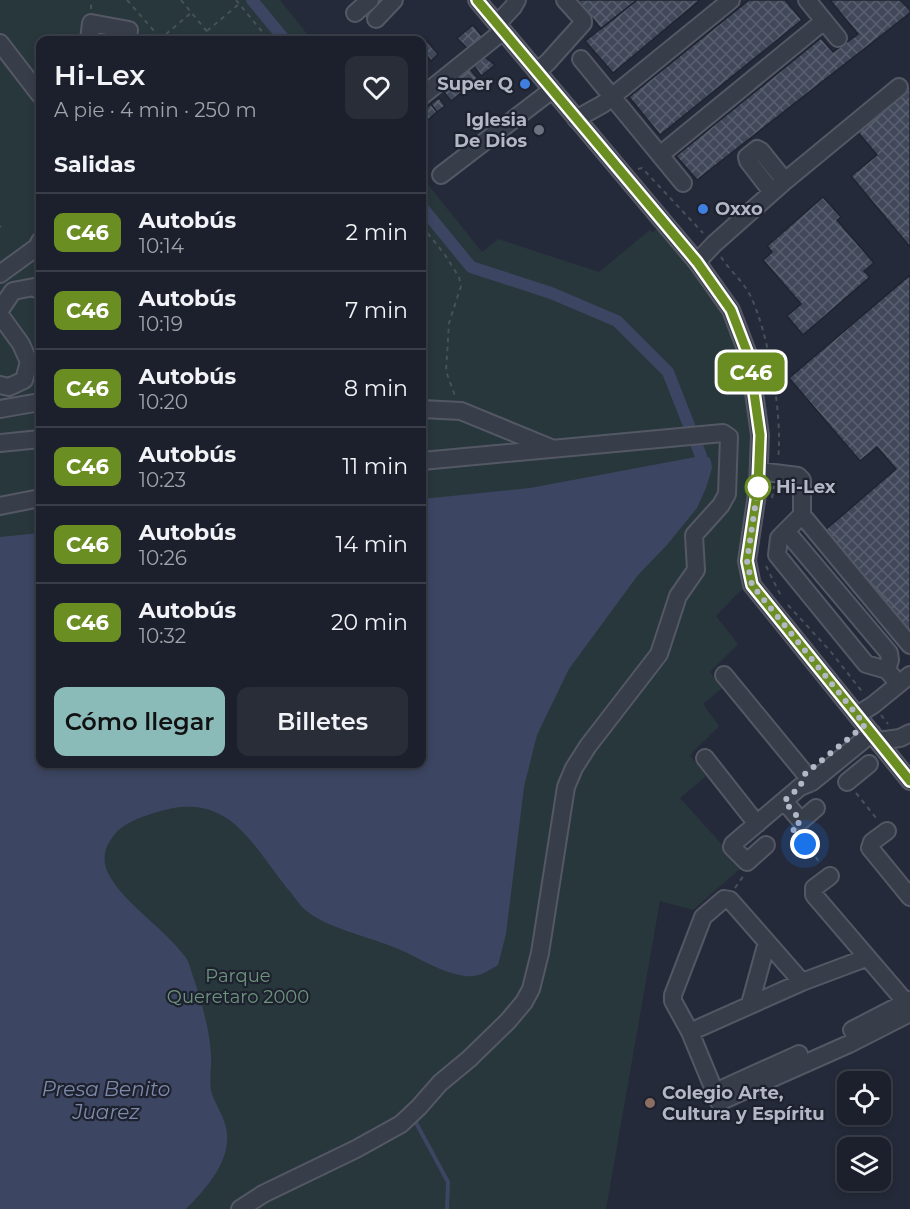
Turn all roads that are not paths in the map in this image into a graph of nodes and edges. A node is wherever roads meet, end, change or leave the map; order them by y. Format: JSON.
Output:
{"nodes":[{"id":1,"x":370,"y":0,"type":"edge"},
{"id":2,"x":394,"y":0,"type":"edge"},
{"id":3,"x":477,"y":0,"type":"edge"},
{"id":4,"x":517,"y":0,"type":"edge"},
{"id":5,"x":565,"y":0,"type":"edge"},
{"id":6,"x":731,"y":0,"type":"edge"},
{"id":7,"x":807,"y":0,"type":"edge"},
{"id":8,"x":355,"y":13,"type":"dead end"},
{"id":9,"x":376,"y":19,"type":"dead end"},
{"id":10,"x":824,"y":21,"type":"junction"},
{"id":11,"x":500,"y":27,"type":"junction"},
{"id":12,"x":89,"y":36,"type":"edge"},
{"id":13,"x":128,"y":36,"type":"edge"},
{"id":14,"x":838,"y":38,"type":"dead end"},
{"id":15,"x":0,"y":43,"type":"edge"},
{"id":16,"x":473,"y":54,"type":"junction"},
{"id":17,"x":580,"y":59,"type":"dead end"},
{"id":18,"x":537,"y":72,"type":"junction"},
{"id":19,"x":426,"y":80,"type":"edge"},
{"id":20,"x":899,"y":87,"type":"dead end"},
{"id":21,"x":36,"y":90,"type":"edge"},
{"id":22,"x":552,"y":90,"type":"junction"},
{"id":23,"x":426,"y":93,"type":"edge"},
{"id":24,"x":612,"y":97,"type":"junction"},
{"id":25,"x":576,"y":119,"type":"junction"},
{"id":26,"x":660,"y":155,"type":"junction"},
{"id":27,"x":441,"y":175,"type":"dead end"},
{"id":28,"x":785,"y":181,"type":"junction"},
{"id":29,"x":683,"y":183,"type":"dead end"},
{"id":30,"x":772,"y":192,"type":"junction"},
{"id":31,"x":36,"y":248,"type":"edge"},
{"id":32,"x":697,"y":262,"type":"junction"},
{"id":33,"x":0,"y":274,"type":"edge"},
{"id":34,"x":36,"y":288,"type":"edge"},
{"id":35,"x":0,"y":310,"type":"edge"},
{"id":36,"x":0,"y":315,"type":"edge"},
{"id":37,"x":21,"y":344,"type":"junction"},
{"id":38,"x":36,"y":357,"type":"edge"},
{"id":39,"x":0,"y":385,"type":"edge"},
{"id":40,"x":36,"y":403,"type":"edge"},
{"id":41,"x":0,"y":409,"type":"edge"},
{"id":42,"x":426,"y":409,"type":"edge"},
{"id":43,"x":36,"y":439,"type":"edge"},
{"id":44,"x":0,"y":443,"type":"edge"},
{"id":45,"x":554,"y":449,"type":"junction"},
{"id":46,"x":426,"y":461,"type":"edge"},
{"id":47,"x":759,"y":471,"type":"junction"},
{"id":48,"x":36,"y":499,"type":"edge"},
{"id":49,"x":0,"y":506,"type":"edge"},
{"id":50,"x":802,"y":515,"type":"junction"},
{"id":51,"x":786,"y":531,"type":"junction"},
{"id":52,"x":910,"y":645,"type":"edge"},
{"id":53,"x":887,"y":670,"type":"junction"},
{"id":54,"x":724,"y":675,"type":"dead end"},
{"id":55,"x":904,"y":679,"type":"edge"},
{"id":56,"x":868,"y":728,"type":"junction"},
{"id":57,"x":910,"y":733,"type":"edge"},
{"id":58,"x":705,"y":758,"type":"dead end"},
{"id":59,"x":837,"y":761,"type":"junction"},
{"id":60,"x":869,"y":764,"type":"dead end"},
{"id":61,"x":909,"y":773,"type":"edge"},
{"id":62,"x":806,"y":781,"type":"junction"},
{"id":63,"x":784,"y":801,"type":"junction"},
{"id":64,"x":816,"y":808,"type":"dead end"},
{"id":65,"x":757,"y":824,"type":"junction"},
{"id":66,"x":887,"y":831,"type":"road end"},
{"id":67,"x":766,"y":845,"type":"dead end"},
{"id":68,"x":830,"y":876,"type":"road end"},
{"id":69,"x":910,"y":897,"type":"edge"},
{"id":70,"x":767,"y":942,"type":"junction"},
{"id":71,"x":866,"y":958,"type":"junction"},
{"id":72,"x":802,"y":982,"type":"junction"},
{"id":73,"x":750,"y":1004,"type":"junction"},
{"id":74,"x":909,"y":1005,"type":"edge"},
{"id":75,"x":690,"y":1032,"type":"junction"},
{"id":76,"x":240,"y":1209,"type":"edge"}],
"edges":[{"from":1,"to":8,"type":"street"},
{"from":2,"to":9,"type":"street"},
{"from":3,"to":11,"type":"street"},
{"from":4,"to":11,"type":"street"},
{"from":5,"to":18,"type":"street"},
{"from":6,"to":24,"type":"street"},
{"from":7,"to":10,"type":"street"},
{"from":10,"to":14,"type":"street"},
{"from":10,"to":26,"type":"street"},
{"from":11,"to":16,"type":"street"},
{"from":11,"to":18,"type":"street"},
{"from":12,"to":13,"type":"street"},
{"from":15,"to":21,"type":"street"},
{"from":16,"to":19,"type":"street"},
{"from":16,"to":23,"type":"street"},
{"from":17,"to":24,"type":"street"},
{"from":18,"to":22,"type":"street"},
{"from":20,"to":28,"type":"street"},
{"from":22,"to":25,"type":"street"},
{"from":22,"to":27,"type":"street"},
{"from":24,"to":25,"type":"street"},
{"from":24,"to":26,"type":"street"},
{"from":25,"to":32,"type":"street"},
{"from":26,"to":29,"type":"street"},
{"from":28,"to":30,"type":"street"},
{"from":28,"to":30,"type":"street"},
{"from":30,"to":32,"type":"street"},
{"from":31,"to":33,"type":"street"},
{"from":32,"to":47,"type":"street"},
{"from":34,"to":35,"type":"street"},
{"from":36,"to":37,"type":"street"},
{"from":37,"to":38,"type":"street"},
{"from":37,"to":39,"type":"street"},
{"from":40,"to":41,"type":"street"},
{"from":42,"to":45,"type":"street"},
{"from":43,"to":44,"type":"street"},
{"from":45,"to":46,"type":"street"},
{"from":45,"to":76,"type":"street"},
{"from":47,"to":50,"type":"street"},
{"from":47,"to":56,"type":"street"},
{"from":48,"to":49,"type":"street"},
{"from":50,"to":51,"type":"street"},
{"from":50,"to":52,"type":"street"},
{"from":51,"to":53,"type":"street"},
{"from":51,"to":53,"type":"street"},
{"from":53,"to":55,"type":"street"},
{"from":54,"to":62,"type":"street"},
{"from":55,"to":56,"type":"street"},
{"from":56,"to":57,"type":"street"},
{"from":56,"to":59,"type":"street"},
{"from":56,"to":61,"type":"street"},
{"from":56,"to":62,"type":"street"},
{"from":58,"to":65,"type":"street"},
{"from":59,"to":60,"type":"street"},
{"from":59,"to":62,"type":"street"},
{"from":62,"to":63,"type":"street"},
{"from":63,"to":64,"type":"street"},
{"from":63,"to":65,"type":"street"},
{"from":65,"to":67,"type":"street"},
{"from":66,"to":69,"type":"street"},
{"from":68,"to":71,"type":"street"},
{"from":70,"to":72,"type":"street"},
{"from":70,"to":73,"type":"street"},
{"from":70,"to":75,"type":"street"},
{"from":71,"to":72,"type":"street"},
{"from":71,"to":74,"type":"street"},
{"from":72,"to":73,"type":"street"},
{"from":73,"to":75,"type":"street"},
{"from":74,"to":75,"type":"street"}]}
